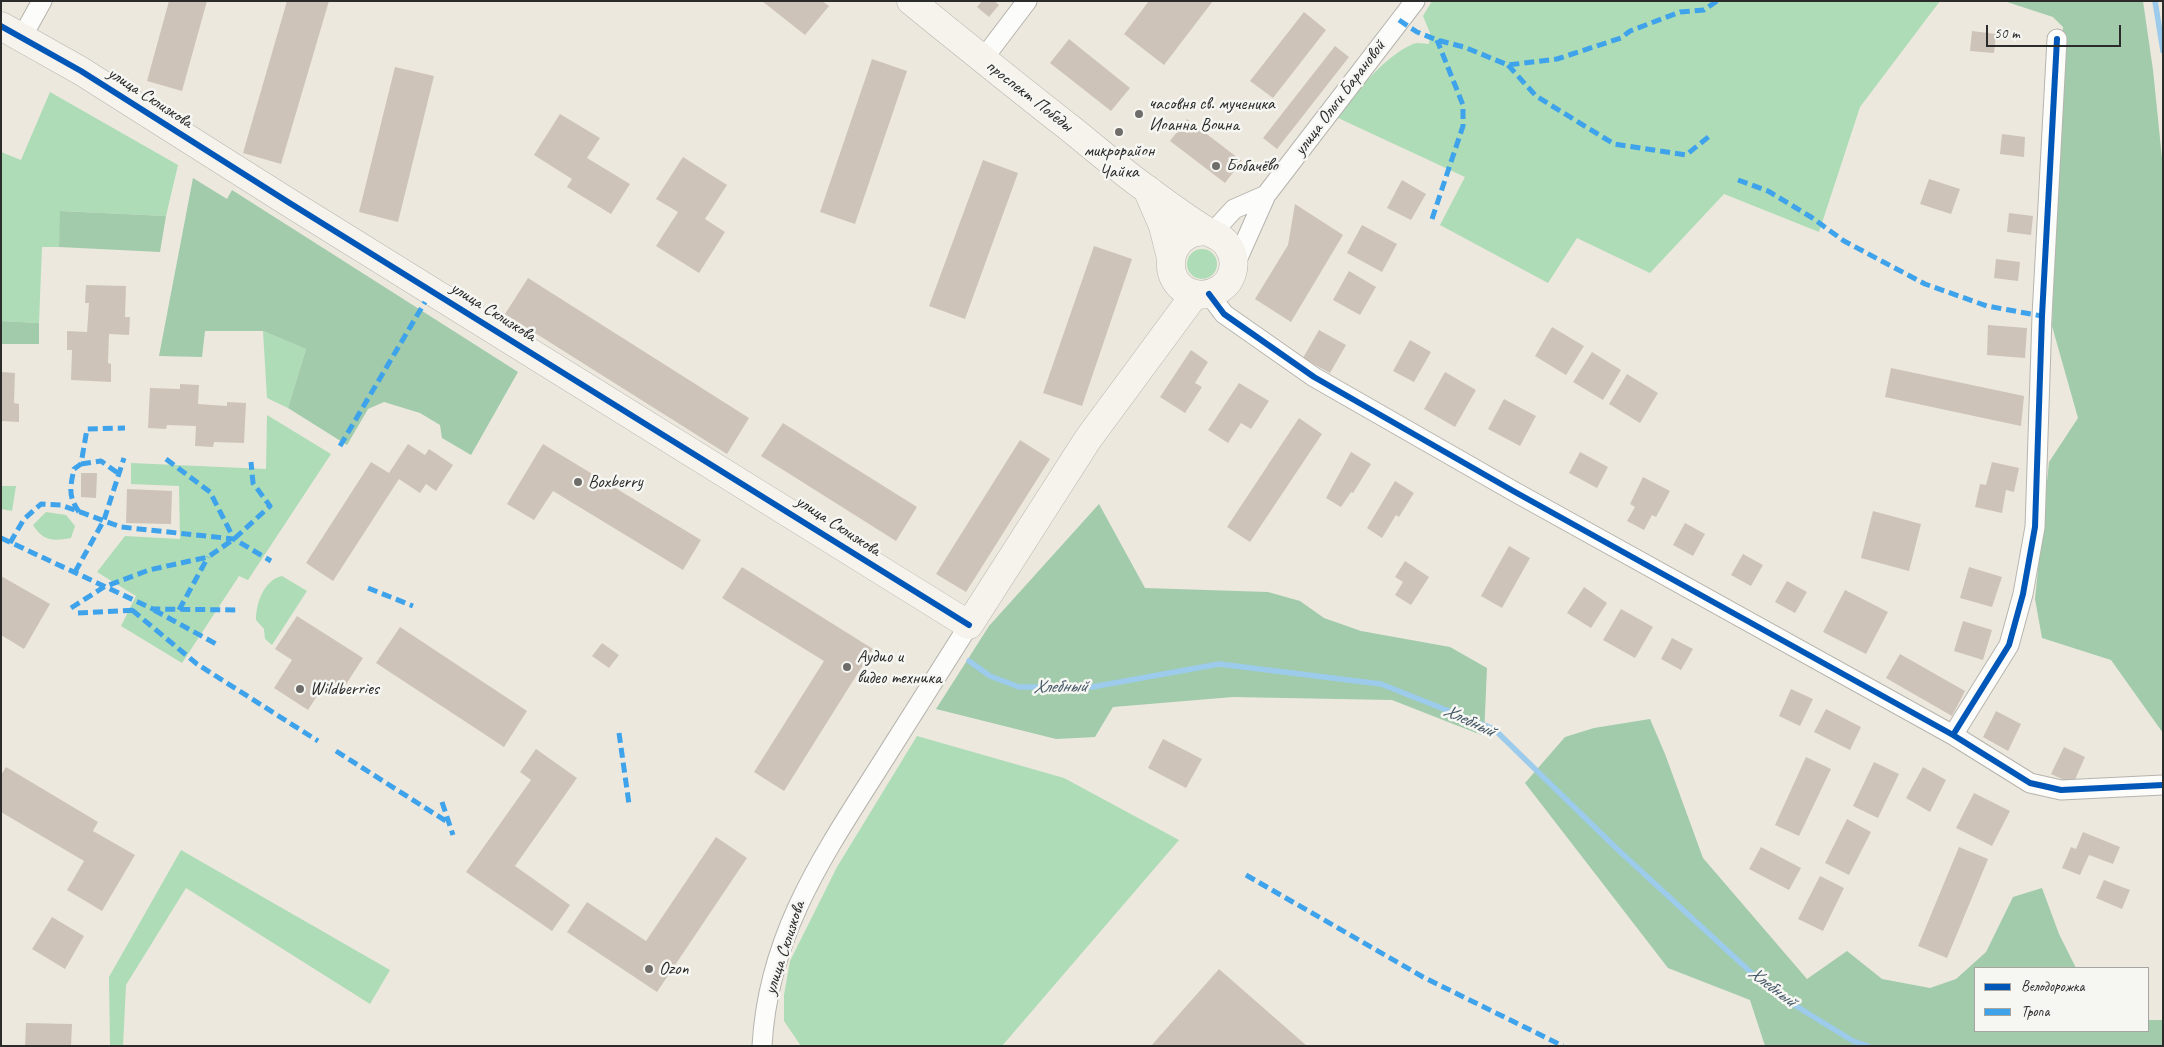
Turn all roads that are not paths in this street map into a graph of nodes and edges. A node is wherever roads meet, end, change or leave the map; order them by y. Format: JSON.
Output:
{"nodes":[{"id":1,"x":42,"y":1,"type":"edge"},
{"id":2,"x":911,"y":1,"type":"edge"},
{"id":3,"x":1027,"y":1,"type":"edge"},
{"id":4,"x":1415,"y":1,"type":"edge"},
{"id":5,"x":12,"y":31,"type":"edge"},
{"id":6,"x":2058,"y":39,"type":"dead end"},
{"id":7,"x":983,"y":59,"type":"junction"},
{"id":8,"x":1147,"y":189,"type":"junction"},
{"id":9,"x":1266,"y":195,"type":"junction"},
{"id":10,"x":1211,"y":233,"type":"junction"},
{"id":11,"x":1171,"y":262,"type":"junction"},
{"id":12,"x":1233,"y":269,"type":"junction"},
{"id":13,"x":1202,"y":294,"type":"junction"},
{"id":14,"x":1158,"y":344,"type":"junction"},
{"id":15,"x":969,"y":625,"type":"junction"},
{"id":16,"x":1953,"y":735,"type":"junction"},
{"id":17,"x":2163,"y":785,"type":"edge"},
{"id":18,"x":762,"y":1046,"type":"edge"}],
"edges":[{"from":1,"to":5,"type":"street"},
{"from":2,"to":7,"type":"street","name":"проспект Победы"},
{"from":3,"to":7,"type":"street"},
{"from":4,"to":9,"type":"street","name":"улица Ольги Барановой"},
{"from":5,"to":15,"type":"street","name":"улица Склизкова"},
{"from":6,"to":16,"type":"street"},
{"from":7,"to":8,"type":"street","name":"проспект Победы"},
{"from":8,"to":10,"type":"street","name":"проспект Победы"},
{"from":8,"to":11,"type":"street","name":"проспект Победы"},
{"from":9,"to":10,"type":"street","name":"улица Ольги Барановой"},
{"from":9,"to":12,"type":"street","name":"улица Ольги Барановой"},
{"from":10,"to":11,"type":"street"},
{"from":10,"to":12,"type":"street","name":"проспект Победы"},
{"from":11,"to":13,"type":"street","name":"проспект Победы"},
{"from":11,"to":14,"type":"street"},
{"from":12,"to":13,"type":"street"},
{"from":13,"to":14,"type":"street"},
{"from":13,"to":16,"type":"street"},
{"from":14,"to":15,"type":"street"},
{"from":15,"to":18,"type":"street","name":"улица Склизкова"},
{"from":16,"to":17,"type":"street"}]}
